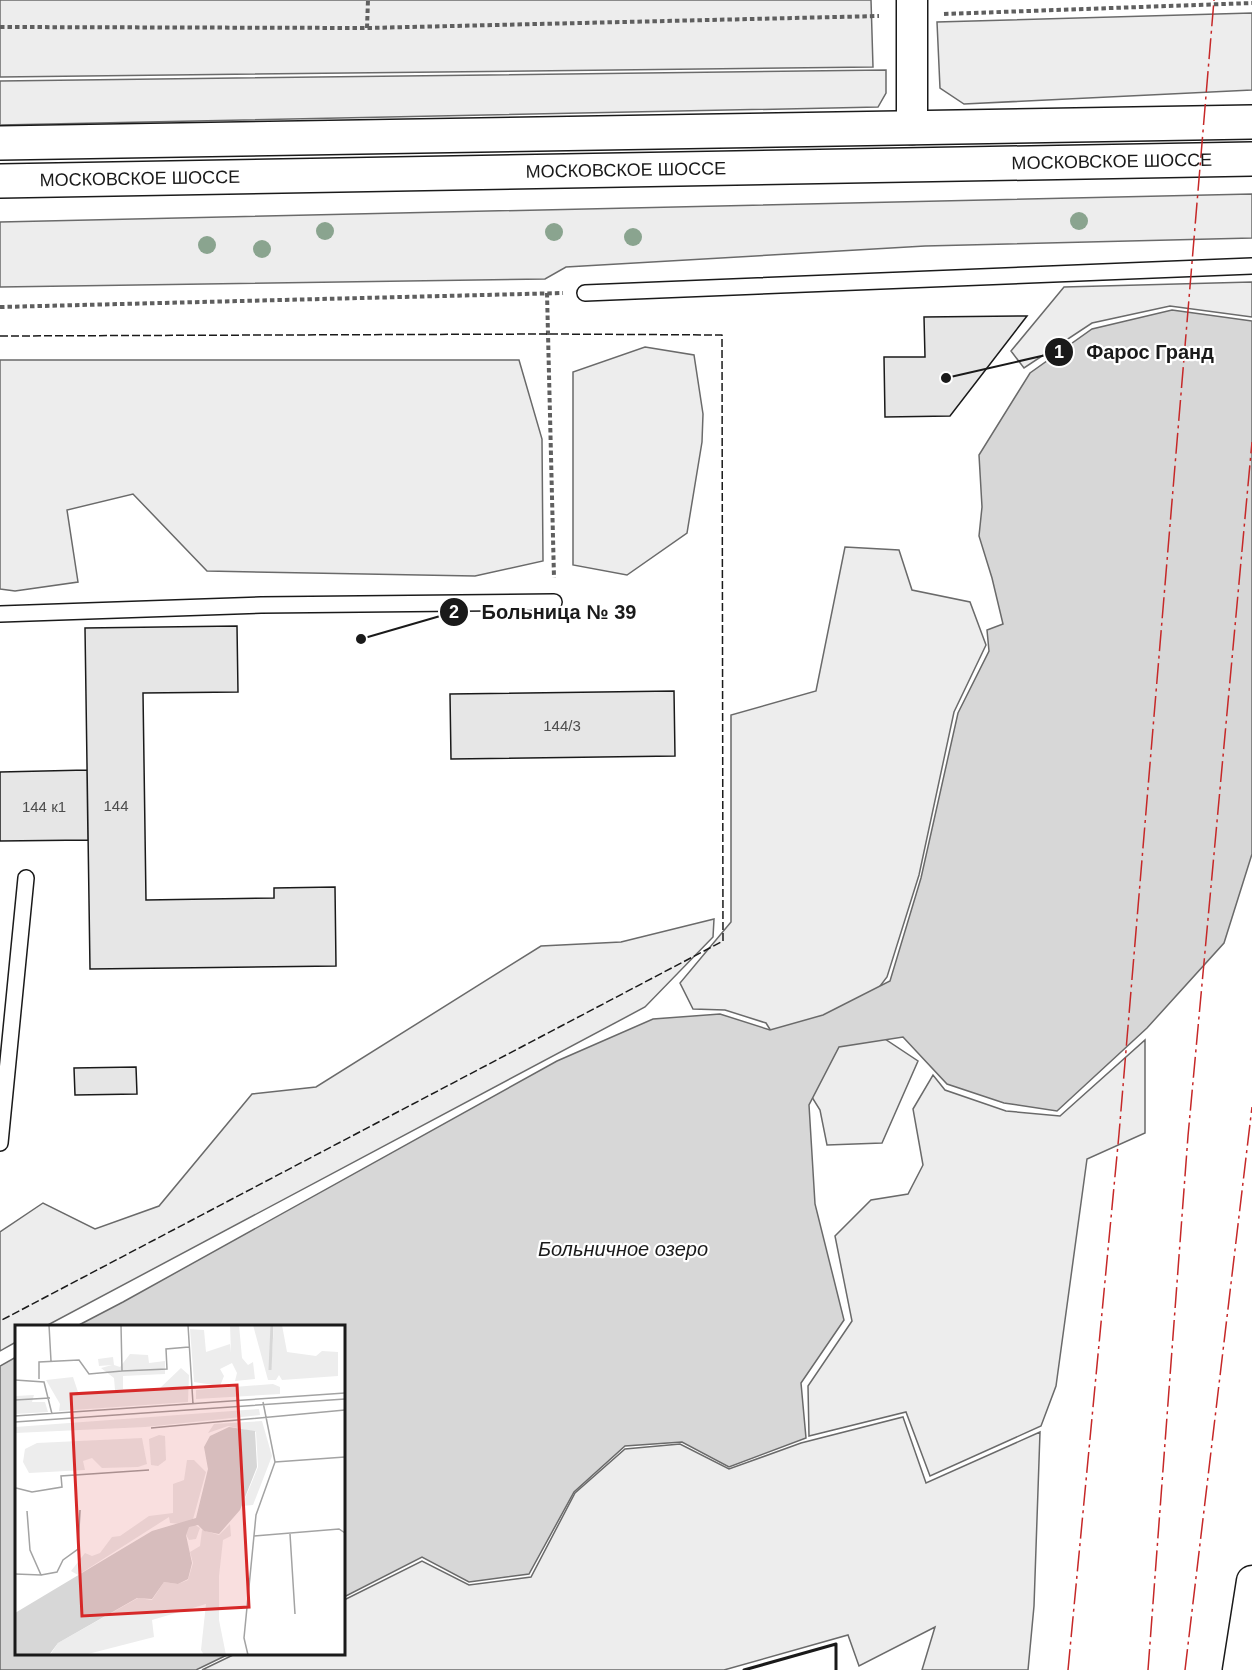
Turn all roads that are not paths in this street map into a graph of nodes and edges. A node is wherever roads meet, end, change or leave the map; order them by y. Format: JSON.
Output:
{"nodes":[{"id":1,"x":912,"y":8,"type":"edge"},
{"id":2,"x":1252,"y":122,"type":"edge"},
{"id":3,"x":912,"y":129,"type":"junction"},
{"id":4,"x":0,"y":143,"type":"edge"},
{"id":5,"x":1252,"y":159,"type":"edge"},
{"id":6,"x":0,"y":181,"type":"edge"},
{"id":7,"x":1252,"y":266,"type":"edge"},
{"id":8,"x":585,"y":293,"type":"road end"},
{"id":9,"x":554,"y":602,"type":"road end"},
{"id":10,"x":0,"y":614,"type":"edge"},
{"id":11,"x":26,"y":878,"type":"dead end"},
{"id":12,"x":0,"y":1143,"type":"edge"},
{"id":13,"x":1252,"y":1581,"type":"edge"},
{"id":14,"x":1238,"y":1670,"type":"edge"}],
"edges":[{"from":1,"to":3,"type":"street"},
{"from":2,"to":3,"type":"main road","name":"МОСКОВСКОЕ ШОССЕ"},
{"from":3,"to":4,"type":"main road","name":"МОСКОВСКОЕ ШОССЕ"},
{"from":5,"to":6,"type":"main road","name":"МОСКОВСКОЕ ШОССЕ"},
{"from":7,"to":8,"type":"lane"},
{"from":9,"to":10,"type":"lane"},
{"from":11,"to":12,"type":"lane"},
{"from":13,"to":14,"type":"street"}]}
